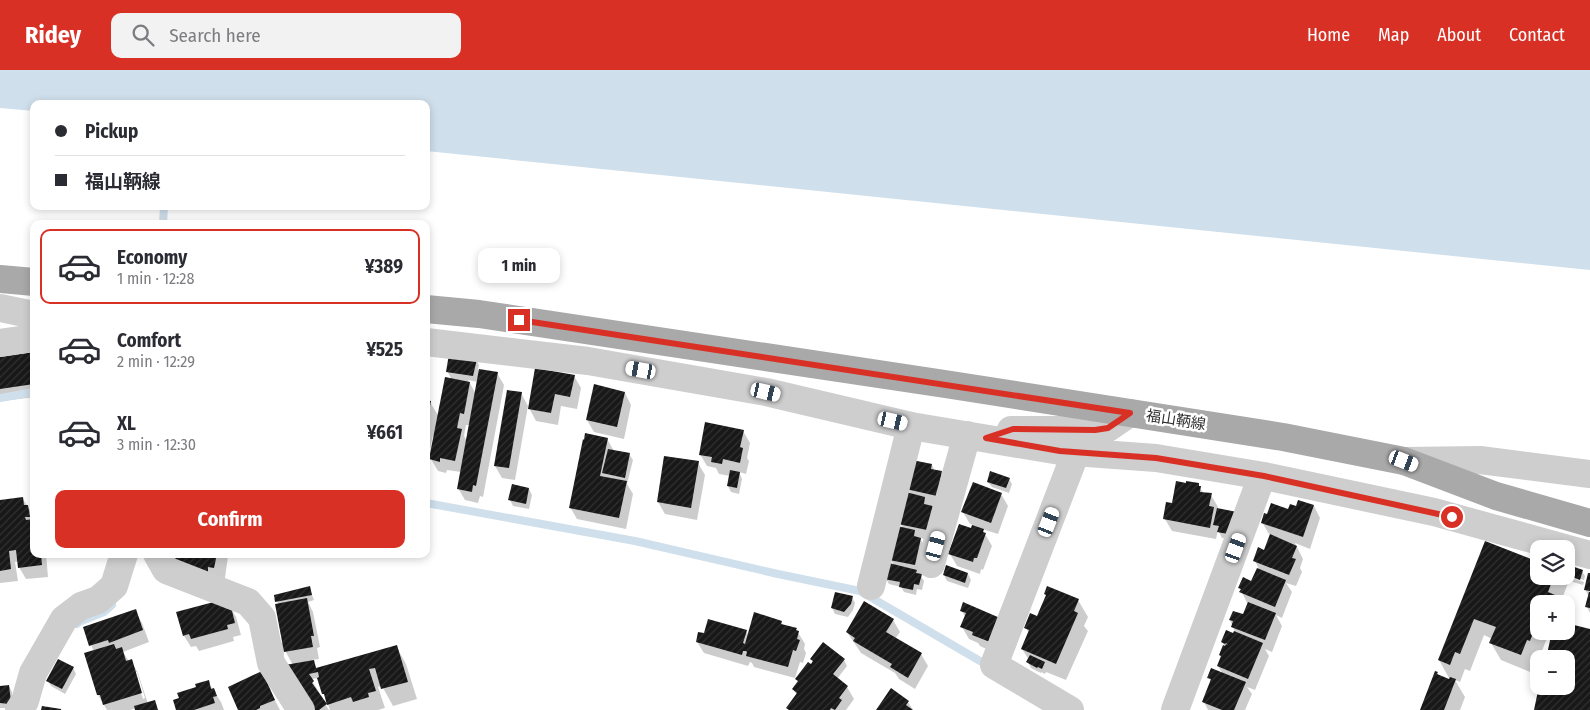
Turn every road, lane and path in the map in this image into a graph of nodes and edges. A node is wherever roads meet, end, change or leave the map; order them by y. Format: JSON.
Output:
{"nodes":[{"id":1,"x":0,"y":279,"type":"edge"},
{"id":2,"x":30,"y":282,"type":"edge"},
{"id":3,"x":0,"y":308,"type":"edge"},
{"id":4,"x":430,"y":309,"type":"edge"},
{"id":5,"x":30,"y":314,"type":"edge"},
{"id":6,"x":30,"y":339,"type":"edge"},
{"id":7,"x":430,"y":342,"type":"edge"},
{"id":8,"x":0,"y":343,"type":"edge"},
{"id":9,"x":1130,"y":413,"type":"junction"},
{"id":10,"x":911,"y":426,"type":"junction"},
{"id":11,"x":976,"y":437,"type":"junction"},
{"id":12,"x":1076,"y":452,"type":"junction"},
{"id":13,"x":1404,"y":461,"type":"junction"},
{"id":14,"x":1590,"y":474,"type":"edge"},
{"id":15,"x":1262,"y":476,"type":"junction"},
{"id":16,"x":1590,"y":523,"type":"edge"},
{"id":17,"x":1590,"y":554,"type":"edge"},
{"id":18,"x":123,"y":558,"type":"edge"},
{"id":19,"x":159,"y":558,"type":"edge"},
{"id":20,"x":931,"y":564,"type":"dead end"},
{"id":21,"x":871,"y":586,"type":"dead end"},
{"id":22,"x":19,"y":710,"type":"edge"},
{"id":23,"x":301,"y":710,"type":"edge"},
{"id":24,"x":1070,"y":710,"type":"edge"},
{"id":25,"x":1175,"y":710,"type":"edge"}],
"edges":[{"from":1,"to":2,"type":"main road"},
{"from":3,"to":5,"type":"street"},
{"from":4,"to":9,"type":"main road","name":"福山鞆線"},
{"from":6,"to":8,"type":"street"},
{"from":7,"to":10,"type":"street"},
{"from":9,"to":11,"type":"street"},
{"from":9,"to":13,"type":"main road","name":"福山鞆線"},
{"from":10,"to":11,"type":"street"},
{"from":10,"to":21,"type":"street"},
{"from":11,"to":12,"type":"street"},
{"from":11,"to":20,"type":"street"},
{"from":12,"to":15,"type":"street"},
{"from":12,"to":24,"type":"street"},
{"from":13,"to":14,"type":"street"},
{"from":13,"to":16,"type":"main road","name":"福山鞆線"},
{"from":15,"to":17,"type":"street"},
{"from":15,"to":25,"type":"street"},
{"from":18,"to":22,"type":"street"},
{"from":19,"to":23,"type":"street"}]}
